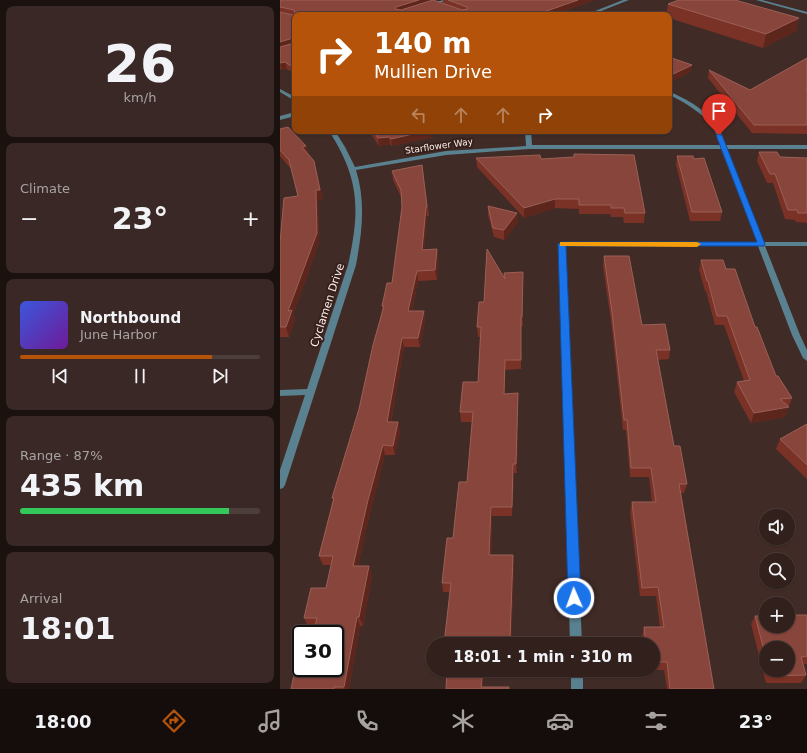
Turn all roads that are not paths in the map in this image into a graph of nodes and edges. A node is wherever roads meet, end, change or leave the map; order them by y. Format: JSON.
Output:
{"nodes":[{"id":1,"x":426,"y":0,"type":"edge"},
{"id":2,"x":447,"y":0,"type":"edge"},
{"id":3,"x":627,"y":0,"type":"edge"},
{"id":4,"x":758,"y":0,"type":"edge"},
{"id":5,"x":435,"y":4,"type":"junction"},
{"id":6,"x":427,"y":6,"type":"edge"},
{"id":7,"x":442,"y":6,"type":"edge"},
{"id":8,"x":595,"y":12,"type":"edge"},
{"id":9,"x":807,"y":13,"type":"edge"},
{"id":10,"x":280,"y":90,"type":"edge"},
{"id":11,"x":672,"y":94,"type":"edge"},
{"id":12,"x":292,"y":97,"type":"edge"},
{"id":13,"x":292,"y":115,"type":"edge"},
{"id":14,"x":280,"y":118,"type":"edge"},
{"id":15,"x":334,"y":134,"type":"edge"},
{"id":16,"x":528,"y":134,"type":"edge"},
{"id":17,"x":529,"y":147,"type":"junction"},
{"id":18,"x":724,"y":147,"type":"junction"},
{"id":19,"x":807,"y":147,"type":"edge"},
{"id":20,"x":353,"y":169,"type":"junction"},
{"id":21,"x":761,"y":244,"type":"junction"},
{"id":22,"x":807,"y":244,"type":"edge"},
{"id":23,"x":807,"y":358,"type":"edge"},
{"id":24,"x":311,"y":392,"type":"junction"},
{"id":25,"x":280,"y":393,"type":"edge"},
{"id":26,"x":280,"y":485,"type":"edge"},
{"id":27,"x":576,"y":637,"type":"edge"},
{"id":28,"x":577,"y":677,"type":"edge"},
{"id":29,"x":577,"y":689,"type":"edge"}],
"edges":[{"from":1,"to":5,"type":"street"},
{"from":2,"to":5,"type":"street"},
{"from":3,"to":8,"type":"street"},
{"from":4,"to":9,"type":"street"},
{"from":5,"to":6,"type":"street"},
{"from":5,"to":7,"type":"street"},
{"from":10,"to":12,"type":"street"},
{"from":11,"to":18,"type":"street"},
{"from":13,"to":14,"type":"street"},
{"from":15,"to":20,"type":"street","name":"Cyclamen Drive"},
{"from":16,"to":17,"type":"street"},
{"from":17,"to":18,"type":"street","name":"Starflower Way"},
{"from":17,"to":20,"type":"street","name":"Starflower Way"},
{"from":18,"to":19,"type":"street","name":"Starflower Way"},
{"from":18,"to":21,"type":"street"},
{"from":20,"to":24,"type":"street","name":"Cyclamen Drive"},
{"from":21,"to":22,"type":"street"},
{"from":21,"to":23,"type":"street"},
{"from":21,"to":27,"type":"street"},
{"from":24,"to":25,"type":"street"},
{"from":24,"to":26,"type":"street","name":"Cyclamen Drive"},
{"from":28,"to":29,"type":"street"}]}
